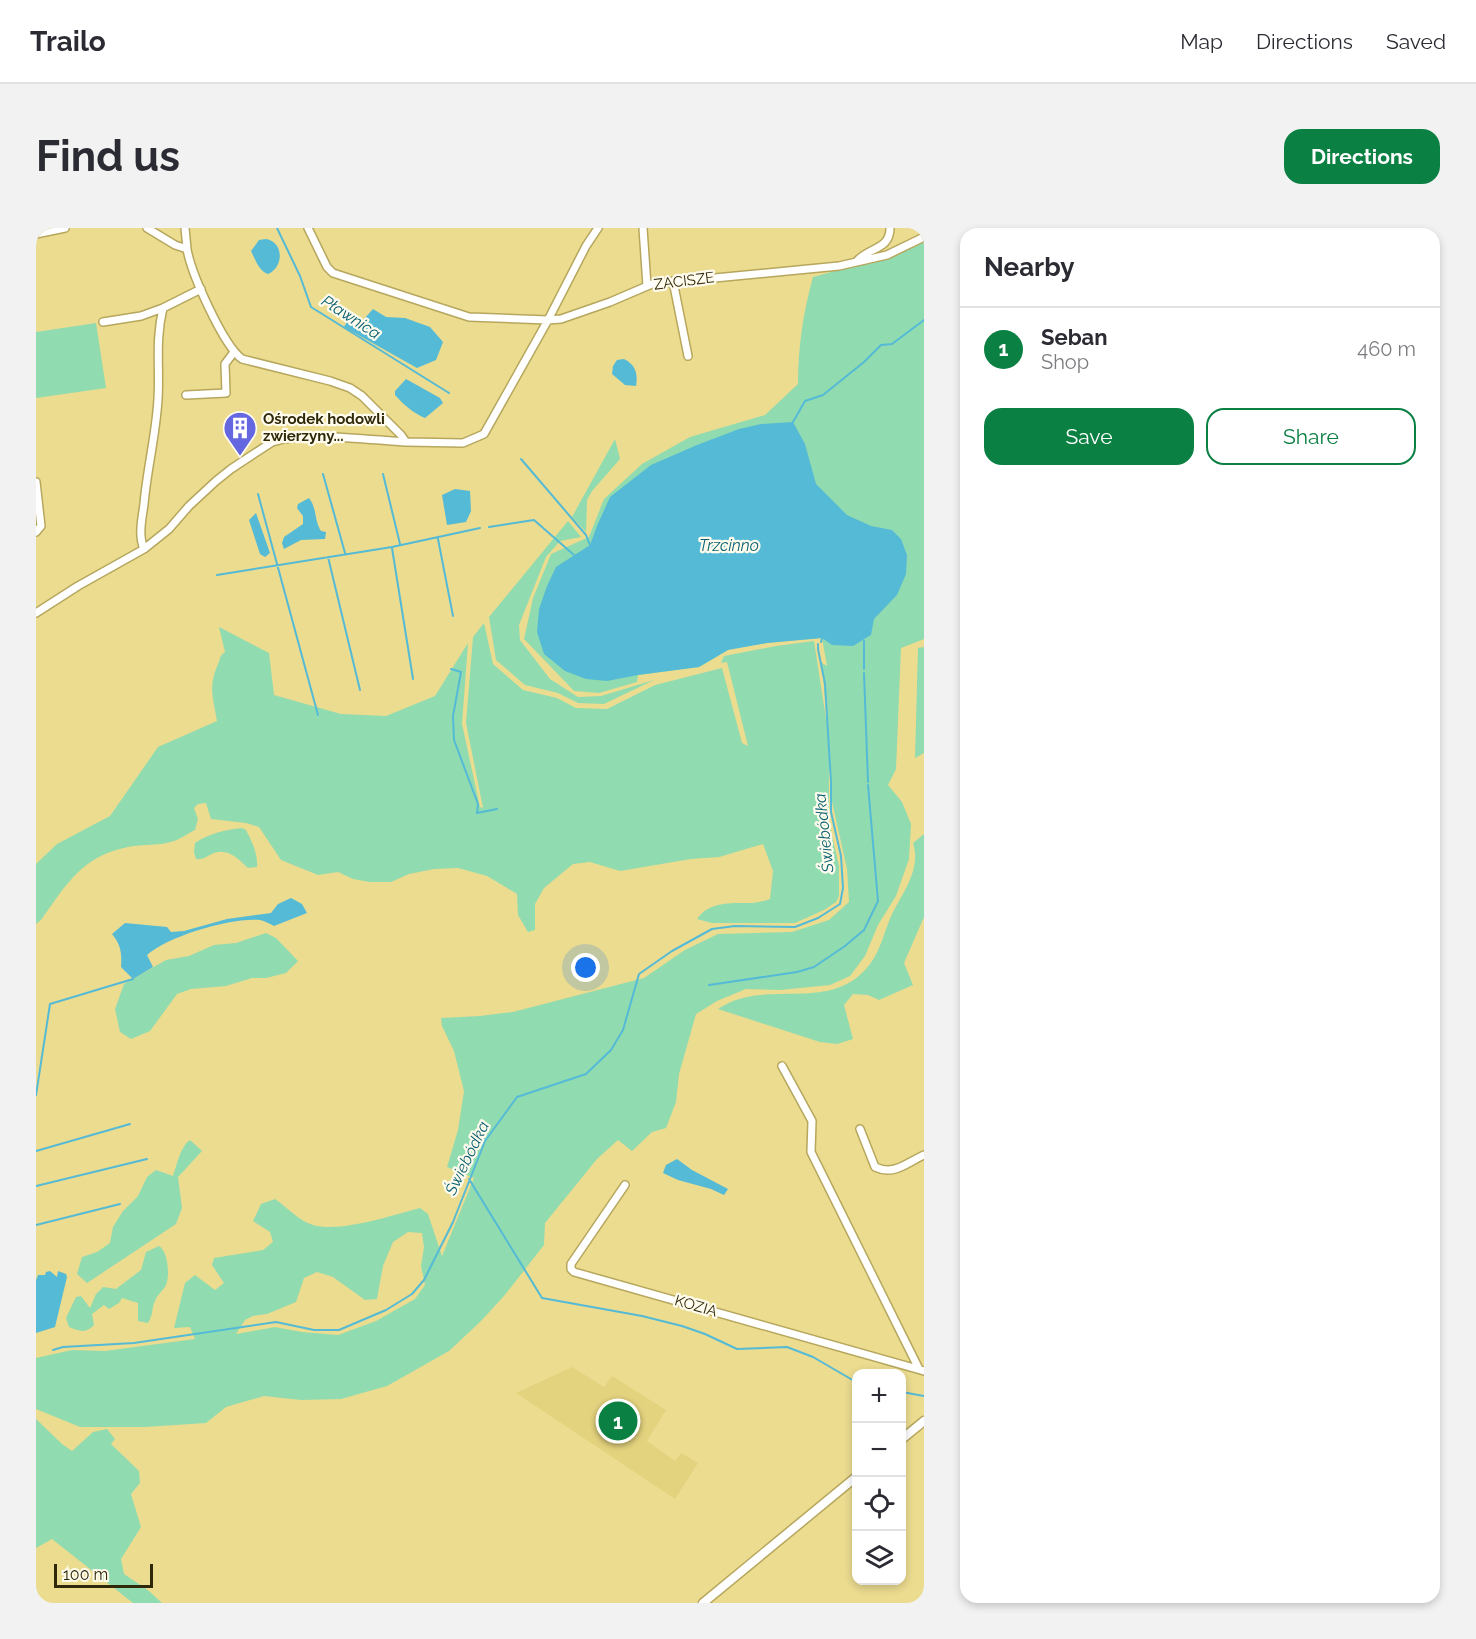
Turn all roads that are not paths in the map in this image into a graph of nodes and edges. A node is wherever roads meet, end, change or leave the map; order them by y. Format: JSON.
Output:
{"nodes":[{"id":1,"x":65,"y":228,"type":"edge"},
{"id":2,"x":147,"y":228,"type":"edge"},
{"id":3,"x":185,"y":228,"type":"edge"},
{"id":4,"x":308,"y":228,"type":"edge"},
{"id":5,"x":598,"y":228,"type":"edge"},
{"id":6,"x":643,"y":228,"type":"edge"},
{"id":7,"x":890,"y":228,"type":"edge"},
{"id":8,"x":36,"y":234,"type":"edge"},
{"id":9,"x":924,"y":237,"type":"edge"},
{"id":10,"x":187,"y":249,"type":"junction"},
{"id":11,"x":857,"y":261,"type":"junction"},
{"id":12,"x":674,"y":281,"type":"junction"},
{"id":13,"x":647,"y":286,"type":"junction"},
{"id":14,"x":201,"y":290,"type":"junction"},
{"id":15,"x":163,"y":308,"type":"junction"},
{"id":16,"x":548,"y":320,"type":"junction"},
{"id":17,"x":104,"y":322,"type":"dead end"},
{"id":18,"x":234,"y":352,"type":"junction"},
{"id":19,"x":688,"y":356,"type":"dead end"},
{"id":20,"x":186,"y":395,"type":"dead end"},
{"id":21,"x":406,"y":442,"type":"junction"},
{"id":22,"x":36,"y":482,"type":"edge"},
{"id":23,"x":36,"y":532,"type":"edge"},
{"id":24,"x":144,"y":549,"type":"junction"},
{"id":25,"x":36,"y":613,"type":"edge"},
{"id":26,"x":782,"y":1066,"type":"dead end"},
{"id":27,"x":860,"y":1129,"type":"dead end"},
{"id":28,"x":924,"y":1155,"type":"edge"},
{"id":29,"x":625,"y":1185,"type":"dead end"},
{"id":30,"x":921,"y":1370,"type":"edge"},
{"id":31,"x":924,"y":1421,"type":"edge"},
{"id":32,"x":906,"y":1436,"type":"edge"},
{"id":33,"x":852,"y":1480,"type":"edge"},
{"id":34,"x":703,"y":1603,"type":"edge"}],
"edges":[{"from":1,"to":8,"type":"street"},
{"from":2,"to":10,"type":"street"},
{"from":3,"to":10,"type":"street"},
{"from":4,"to":16,"type":"street","name":"ZACISZE"},
{"from":5,"to":16,"type":"street"},
{"from":6,"to":13,"type":"street"},
{"from":7,"to":11,"type":"street"},
{"from":9,"to":11,"type":"street","name":"ZACISZE"},
{"from":10,"to":14,"type":"street"},
{"from":11,"to":12,"type":"street","name":"ZACISZE"},
{"from":12,"to":13,"type":"street","name":"ZACISZE"},
{"from":12,"to":19,"type":"street"},
{"from":13,"to":16,"type":"street","name":"ZACISZE"},
{"from":14,"to":15,"type":"street"},
{"from":14,"to":18,"type":"street"},
{"from":15,"to":17,"type":"street"},
{"from":15,"to":24,"type":"street"},
{"from":16,"to":21,"type":"street"},
{"from":18,"to":20,"type":"street"},
{"from":18,"to":21,"type":"street"},
{"from":21,"to":24,"type":"street"},
{"from":22,"to":23,"type":"street"},
{"from":24,"to":25,"type":"street"},
{"from":26,"to":30,"type":"street","name":"KOZIA"},
{"from":27,"to":28,"type":"street"},
{"from":29,"to":30,"type":"street","name":"KOZIA"},
{"from":31,"to":32,"type":"street"},
{"from":33,"to":34,"type":"street"}]}
